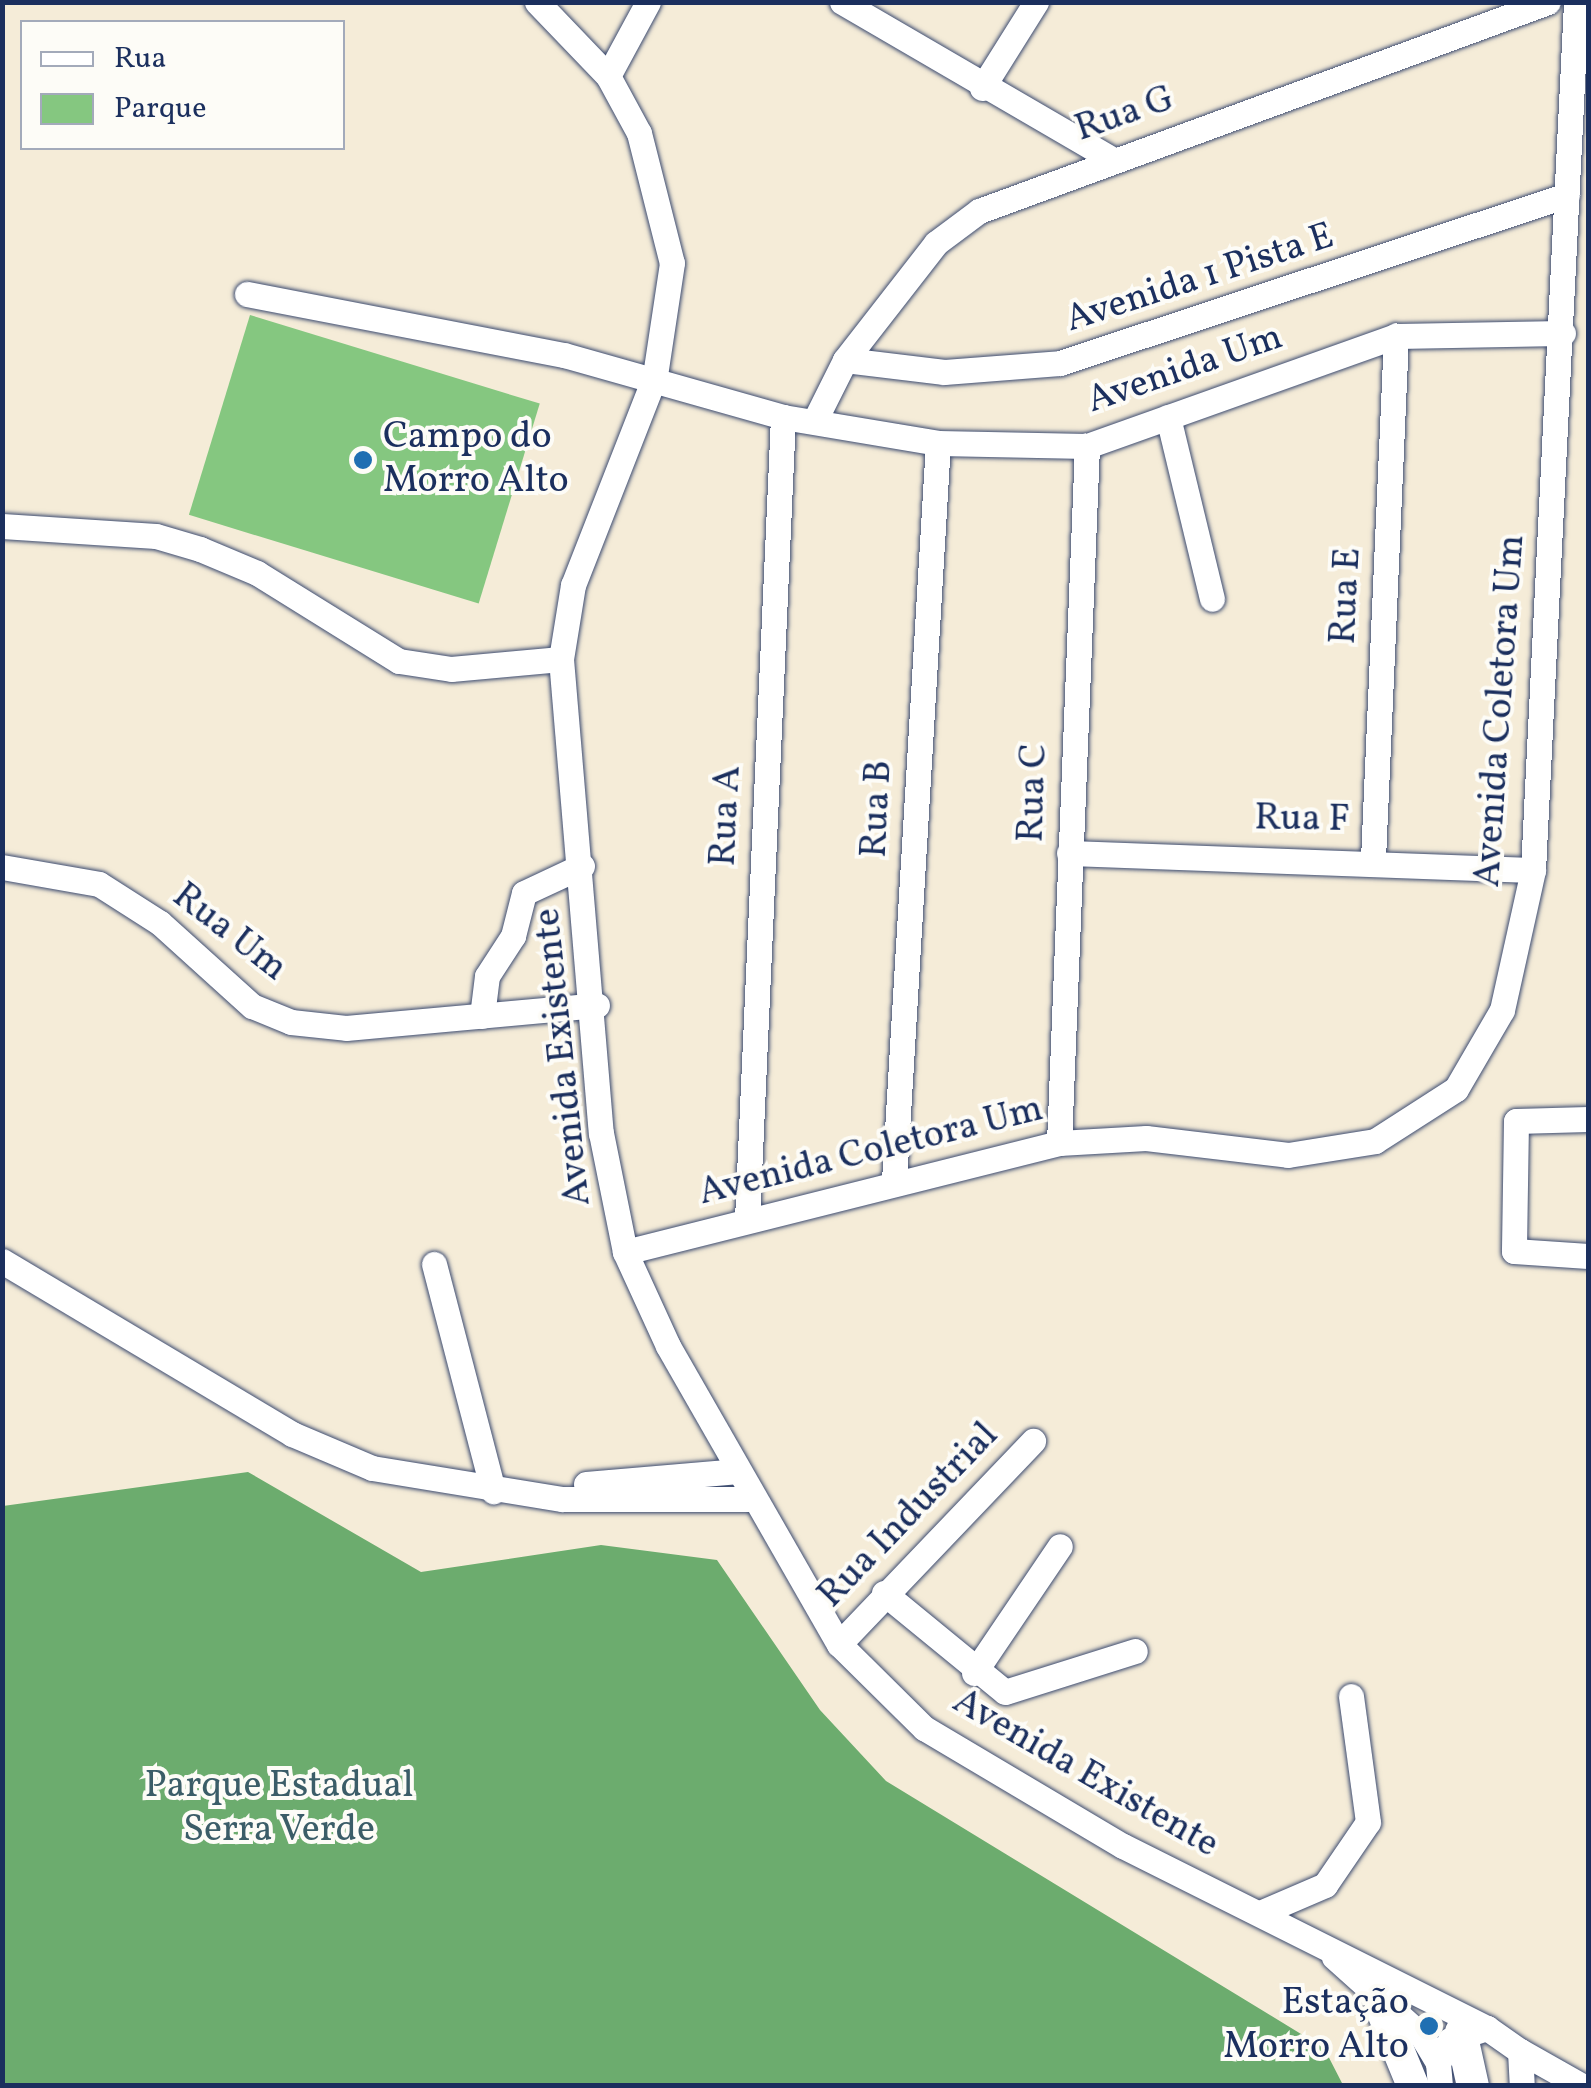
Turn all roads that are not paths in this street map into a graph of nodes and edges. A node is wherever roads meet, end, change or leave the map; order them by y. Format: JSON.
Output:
{"nodes":[{"id":1,"x":537,"y":2,"type":"edge"},
{"id":2,"x":648,"y":2,"type":"edge"},
{"id":3,"x":842,"y":2,"type":"edge"},
{"id":4,"x":1036,"y":2,"type":"edge"},
{"id":5,"x":1548,"y":2,"type":"edge"},
{"id":6,"x":1576,"y":2,"type":"edge"},
{"id":7,"x":608,"y":76,"type":"junction"},
{"id":8,"x":982,"y":88,"type":"junction"},
{"id":9,"x":1112,"y":160,"type":"junction"},
{"id":10,"x":1567,"y":195,"type":"junction"},
{"id":11,"x":247,"y":294,"type":"dead end"},
{"id":12,"x":1563,"y":333,"type":"junction"},
{"id":13,"x":1396,"y":336,"type":"junction"},
{"id":14,"x":845,"y":360,"type":"junction"},
{"id":15,"x":655,"y":376,"type":"junction"},
{"id":16,"x":783,"y":416,"type":"junction"},
{"id":17,"x":1168,"y":417,"type":"junction"},
{"id":18,"x":816,"y":418,"type":"junction"},
{"id":19,"x":938,"y":443,"type":"junction"},
{"id":20,"x":1086,"y":446,"type":"junction"},
{"id":21,"x":2,"y":526,"type":"edge"},
{"id":22,"x":1212,"y":599,"type":"dead end"},
{"id":23,"x":561,"y":659,"type":"junction"},
{"id":24,"x":1069,"y":853,"type":"junction"},
{"id":25,"x":1373,"y":859,"type":"junction"},
{"id":26,"x":582,"y":866,"type":"junction"},
{"id":27,"x":2,"y":867,"type":"edge"},
{"id":28,"x":1533,"y":870,"type":"junction"},
{"id":29,"x":597,"y":1004,"type":"junction"},
{"id":30,"x":482,"y":1016,"type":"junction"},
{"id":31,"x":1588,"y":1119,"type":"edge"},
{"id":32,"x":1059,"y":1143,"type":"junction"},
{"id":33,"x":894,"y":1180,"type":"junction"},
{"id":34,"x":747,"y":1219,"type":"junction"},
{"id":35,"x":625,"y":1252,"type":"junction"},
{"id":36,"x":1588,"y":1256,"type":"edge"},
{"id":37,"x":2,"y":1261,"type":"edge"},
{"id":38,"x":434,"y":1264,"type":"dead end"},
{"id":39,"x":1034,"y":1440,"type":"dead end"},
{"id":40,"x":738,"y":1471,"type":"junction"},
{"id":41,"x":493,"y":1491,"type":"junction"},
{"id":42,"x":548,"y":1494,"type":"junction"},
{"id":43,"x":752,"y":1499,"type":"junction"},
{"id":44,"x":1060,"y":1546,"type":"dead end"},
{"id":45,"x":884,"y":1593,"type":"junction"},
{"id":46,"x":839,"y":1644,"type":"junction"},
{"id":47,"x":1135,"y":1652,"type":"dead end"},
{"id":48,"x":974,"y":1673,"type":"junction"},
{"id":49,"x":1351,"y":1696,"type":"dead end"},
{"id":50,"x":1260,"y":1914,"type":"junction"},
{"id":51,"x":1330,"y":1954,"type":"junction"},
{"id":52,"x":1381,"y":2008,"type":"junction"},
{"id":53,"x":1474,"y":2030,"type":"junction"},
{"id":54,"x":1520,"y":2051,"type":"junction"},
{"id":55,"x":1439,"y":2074,"type":"edge"},
{"id":56,"x":1413,"y":2086,"type":"edge"},
{"id":57,"x":1472,"y":2086,"type":"edge"},
{"id":58,"x":1522,"y":2086,"type":"edge"},
{"id":59,"x":1582,"y":2086,"type":"edge"}],
"edges":[{"from":1,"to":7,"type":"street","name":"Avenida Existente"},
{"from":2,"to":7,"type":"street"},
{"from":3,"to":8,"type":"street"},
{"from":4,"to":8,"type":"street"},
{"from":5,"to":9,"type":"street","name":"Rua G"},
{"from":6,"to":10,"type":"street","name":"Avenida Coletora Um"},
{"from":7,"to":15,"type":"street","name":"Avenida Existente"},
{"from":8,"to":9,"type":"street"},
{"from":9,"to":14,"type":"street","name":"Rua G"},
{"from":10,"to":12,"type":"street","name":"Avenida Coletora Um"},
{"from":10,"to":14,"type":"street","name":"Avenida 1 Pista E"},
{"from":11,"to":15,"type":"street","name":"Avenida Um"},
{"from":12,"to":13,"type":"street","name":"Avenida Um"},
{"from":12,"to":28,"type":"street","name":"Avenida Coletora Um"},
{"from":13,"to":17,"type":"street","name":"Avenida Um"},
{"from":13,"to":25,"type":"street","name":"Rua E"},
{"from":14,"to":18,"type":"street","name":"Rua G"},
{"from":15,"to":16,"type":"street","name":"Avenida Um"},
{"from":15,"to":23,"type":"street","name":"Avenida Existente"},
{"from":16,"to":18,"type":"street","name":"Avenida Um"},
{"from":16,"to":34,"type":"street","name":"Rua A"},
{"from":17,"to":20,"type":"street","name":"Avenida Um"},
{"from":17,"to":22,"type":"street"},
{"from":18,"to":19,"type":"street","name":"Avenida Um"},
{"from":19,"to":20,"type":"street","name":"Avenida Um"},
{"from":19,"to":33,"type":"street","name":"Rua B"},
{"from":20,"to":24,"type":"street","name":"Rua C"},
{"from":21,"to":23,"type":"street"},
{"from":23,"to":26,"type":"street","name":"Avenida Existente"},
{"from":24,"to":25,"type":"street","name":"Rua F"},
{"from":24,"to":32,"type":"street","name":"Rua C"},
{"from":25,"to":28,"type":"street","name":"Rua F"},
{"from":26,"to":29,"type":"street","name":"Avenida Existente"},
{"from":26,"to":30,"type":"street"},
{"from":27,"to":30,"type":"street","name":"Rua Um"},
{"from":28,"to":32,"type":"street","name":"Avenida Coletora Um"},
{"from":29,"to":30,"type":"street","name":"Rua Um"},
{"from":29,"to":35,"type":"street","name":"Avenida Existente"},
{"from":31,"to":36,"type":"street"},
{"from":32,"to":33,"type":"street","name":"Avenida Coletora Um"},
{"from":33,"to":34,"type":"street","name":"Avenida Coletora Um"},
{"from":34,"to":35,"type":"street","name":"Avenida Coletora Um"},
{"from":35,"to":40,"type":"street","name":"Avenida Existente"},
{"from":37,"to":41,"type":"street"},
{"from":38,"to":41,"type":"street"},
{"from":39,"to":45,"type":"street","name":"Rua Industrial"},
{"from":40,"to":42,"type":"street"},
{"from":40,"to":43,"type":"street","name":"Avenida Existente"},
{"from":41,"to":42,"type":"street"},
{"from":42,"to":43,"type":"street"},
{"from":43,"to":46,"type":"street","name":"Avenida Existente"},
{"from":44,"to":48,"type":"street"},
{"from":45,"to":46,"type":"street","name":"Rua Industrial"},
{"from":45,"to":48,"type":"street"},
{"from":46,"to":50,"type":"street","name":"Avenida Existente"},
{"from":47,"to":48,"type":"street"},
{"from":49,"to":50,"type":"street"},
{"from":50,"to":51,"type":"street","name":"Avenida Existente"},
{"from":51,"to":52,"type":"street"},
{"from":51,"to":53,"type":"street"},
{"from":52,"to":55,"type":"street"},
{"from":52,"to":56,"type":"main road"},
{"from":53,"to":54,"type":"street"},
{"from":53,"to":55,"type":"street"},
{"from":53,"to":57,"type":"main road"},
{"from":54,"to":58,"type":"street"},
{"from":54,"to":59,"type":"street"}]}
